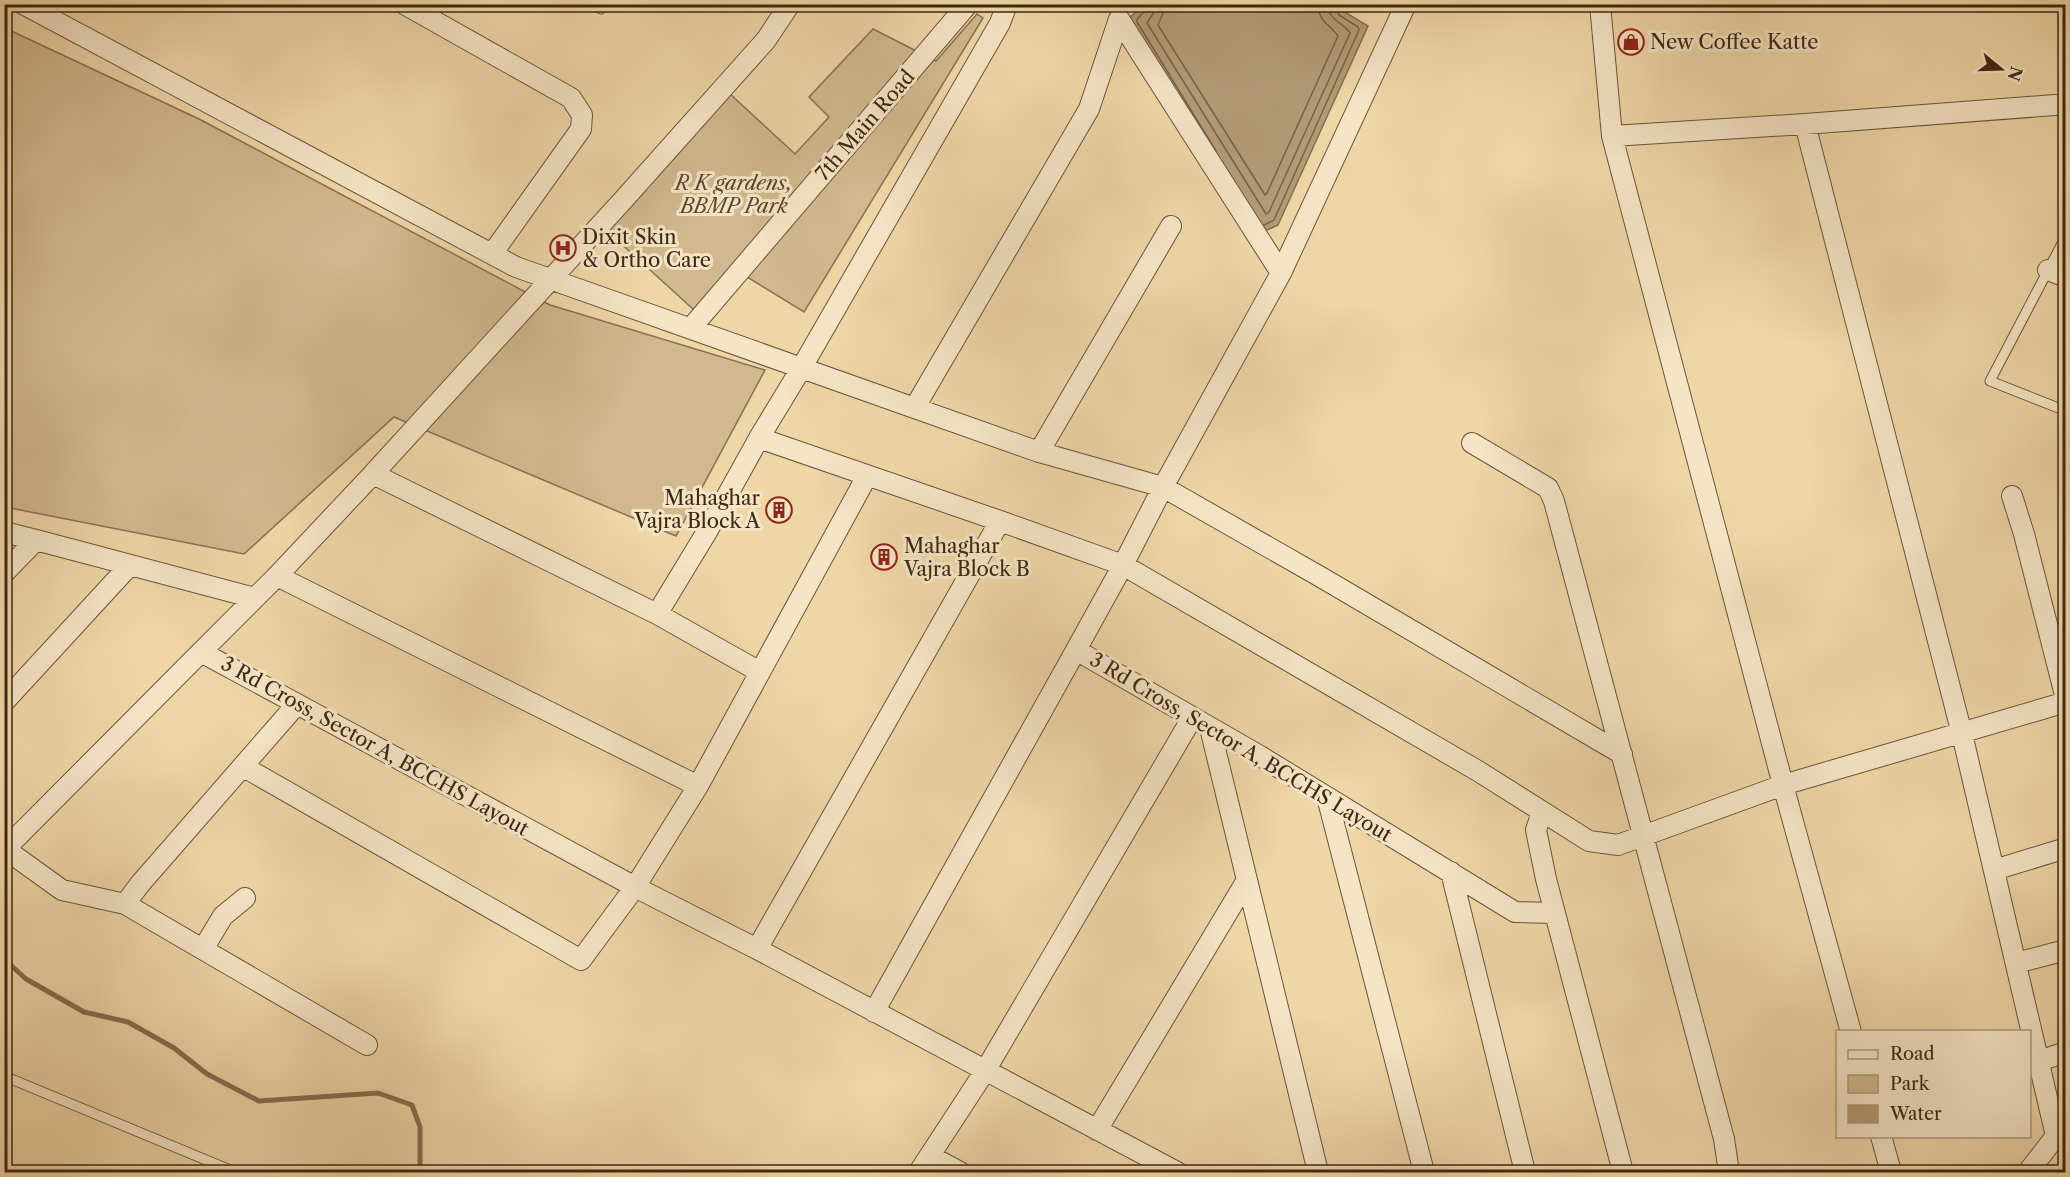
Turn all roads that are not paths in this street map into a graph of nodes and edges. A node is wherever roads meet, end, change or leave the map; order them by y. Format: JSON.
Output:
{"nodes":[{"id":1,"x":23,"y":4,"type":"edge"},
{"id":2,"x":404,"y":4,"type":"edge"},
{"id":3,"x":790,"y":4,"type":"edge"},
{"id":4,"x":969,"y":4,"type":"edge"},
{"id":5,"x":1007,"y":4,"type":"edge"},
{"id":6,"x":1406,"y":4,"type":"edge"},
{"id":7,"x":1599,"y":4,"type":"edge"},
{"id":8,"x":2055,"y":105,"type":"dead end"},
{"id":9,"x":1805,"y":124,"type":"junction"},
{"id":10,"x":1612,"y":136,"type":"junction"},
{"id":11,"x":1171,"y":226,"type":"dead end"},
{"id":12,"x":2066,"y":236,"type":"edge"},
{"id":13,"x":492,"y":254,"type":"junction"},
{"id":14,"x":1281,"y":273,"type":"junction"},
{"id":15,"x":2057,"y":274,"type":"edge"},
{"id":16,"x":551,"y":279,"type":"junction"},
{"id":17,"x":691,"y":328,"type":"junction"},
{"id":18,"x":802,"y":367,"type":"junction"},
{"id":19,"x":915,"y":407,"type":"junction"},
{"id":20,"x":2066,"y":411,"type":"edge"},
{"id":21,"x":759,"y":438,"type":"junction"},
{"id":22,"x":1472,"y":443,"type":"dead end"},
{"id":23,"x":1039,"y":452,"type":"junction"},
{"id":24,"x":373,"y":474,"type":"junction"},
{"id":25,"x":867,"y":476,"type":"junction"},
{"id":26,"x":1163,"y":487,"type":"junction"},
{"id":27,"x":2012,"y":496,"type":"dead end"},
{"id":28,"x":1000,"y":521,"type":"junction"},
{"id":29,"x":4,"y":532,"type":"edge"},
{"id":30,"x":36,"y":540,"type":"junction"},
{"id":31,"x":130,"y":565,"type":"junction"},
{"id":32,"x":1123,"y":566,"type":"junction"},
{"id":33,"x":4,"y":573,"type":"edge"},
{"id":34,"x":277,"y":576,"type":"junction"},
{"id":35,"x":255,"y":598,"type":"junction"},
{"id":36,"x":657,"y":614,"type":"junction"},
{"id":37,"x":1076,"y":650,"type":"junction"},
{"id":38,"x":201,"y":652,"type":"junction"},
{"id":39,"x":760,"y":672,"type":"junction"},
{"id":40,"x":2066,"y":700,"type":"edge"},
{"id":41,"x":4,"y":702,"type":"edge"},
{"id":42,"x":297,"y":704,"type":"junction"},
{"id":43,"x":1192,"y":718,"type":"junction"},
{"id":44,"x":1210,"y":728,"type":"junction"},
{"id":45,"x":1962,"y":734,"type":"junction"},
{"id":46,"x":1622,"y":754,"type":"junction"},
{"id":47,"x":244,"y":767,"type":"junction"},
{"id":48,"x":1783,"y":785,"type":"junction"},
{"id":49,"x":698,"y":786,"type":"junction"},
{"id":50,"x":1327,"y":797,"type":"junction"},
{"id":51,"x":1542,"y":812,"type":"junction"},
{"id":52,"x":1641,"y":835,"type":"junction"},
{"id":53,"x":2066,"y":848,"type":"edge"},
{"id":54,"x":5,"y":850,"type":"edge"},
{"id":55,"x":1994,"y":870,"type":"junction"},
{"id":56,"x":1451,"y":872,"type":"junction"},
{"id":57,"x":1247,"y":880,"type":"junction"},
{"id":58,"x":635,"y":887,"type":"junction"},
{"id":59,"x":244,"y":898,"type":"dead end"},
{"id":60,"x":125,"y":904,"type":"junction"},
{"id":61,"x":1555,"y":914,"type":"junction"},
{"id":62,"x":203,"y":949,"type":"junction"},
{"id":63,"x":757,"y":950,"type":"junction"},
{"id":64,"x":2066,"y":950,"type":"edge"},
{"id":65,"x":2016,"y":963,"type":"junction"},
{"id":66,"x":874,"y":1012,"type":"junction"},
{"id":67,"x":1850,"y":1030,"type":"edge"},
{"id":68,"x":367,"y":1045,"type":"dead end"},
{"id":69,"x":2066,"y":1052,"type":"edge"},
{"id":70,"x":2039,"y":1061,"type":"junction"},
{"id":71,"x":986,"y":1071,"type":"junction"},
{"id":72,"x":4,"y":1076,"type":"edge"},
{"id":73,"x":1097,"y":1130,"type":"junction"},
{"id":74,"x":2061,"y":1136,"type":"edge"},
{"id":75,"x":1881,"y":1138,"type":"edge"},
{"id":76,"x":930,"y":1156,"type":"junction"},
{"id":77,"x":235,"y":1173,"type":"edge"},
{"id":78,"x":919,"y":1173,"type":"edge"},
{"id":79,"x":960,"y":1173,"type":"edge"},
{"id":80,"x":1177,"y":1173,"type":"edge"},
{"id":81,"x":1318,"y":1173,"type":"edge"},
{"id":82,"x":1424,"y":1173,"type":"edge"},
{"id":83,"x":1525,"y":1173,"type":"edge"},
{"id":84,"x":1623,"y":1173,"type":"edge"},
{"id":85,"x":1730,"y":1173,"type":"edge"},
{"id":86,"x":1891,"y":1173,"type":"edge"},
{"id":87,"x":2028,"y":1173,"type":"edge"}],
"edges":[{"from":1,"to":13,"type":"street"},
{"from":2,"to":13,"type":"street"},
{"from":3,"to":16,"type":"street","name":"3 Rd Cross, Sector A, BCCHS Layout"},
{"from":4,"to":17,"type":"street","name":"7th Main Road"},
{"from":5,"to":18,"type":"street"},
{"from":6,"to":14,"type":"street","name":"3 Rd Cross, Sector A, BCCHS Layout"},
{"from":7,"to":10,"type":"street"},
{"from":8,"to":9,"type":"street"},
{"from":9,"to":10,"type":"street"},
{"from":9,"to":45,"type":"street"},
{"from":10,"to":48,"type":"street"},
{"from":11,"to":23,"type":"street"},
{"from":12,"to":15,"type":"lane"},
{"from":13,"to":16,"type":"street"},
{"from":14,"to":19,"type":"street"},
{"from":14,"to":26,"type":"street","name":"3 Rd Cross, Sector A, BCCHS Layout"},
{"from":15,"to":20,"type":"lane"},
{"from":16,"to":17,"type":"street"},
{"from":16,"to":24,"type":"street","name":"3 Rd Cross, Sector A, BCCHS Layout"},
{"from":17,"to":18,"type":"street"},
{"from":18,"to":19,"type":"street"},
{"from":18,"to":21,"type":"street"},
{"from":19,"to":23,"type":"street"},
{"from":21,"to":25,"type":"street"},
{"from":21,"to":36,"type":"street"},
{"from":22,"to":46,"type":"street"},
{"from":23,"to":26,"type":"street"},
{"from":24,"to":34,"type":"street","name":"3 Rd Cross, Sector A, BCCHS Layout"},
{"from":24,"to":36,"type":"street"},
{"from":25,"to":28,"type":"street"},
{"from":25,"to":39,"type":"street"},
{"from":26,"to":32,"type":"street","name":"3 Rd Cross, Sector A, BCCHS Layout"},
{"from":26,"to":46,"type":"street"},
{"from":27,"to":40,"type":"street"},
{"from":28,"to":32,"type":"street"},
{"from":28,"to":63,"type":"street"},
{"from":29,"to":30,"type":"street"},
{"from":30,"to":31,"type":"street"},
{"from":30,"to":33,"type":"street"},
{"from":31,"to":35,"type":"street"},
{"from":31,"to":41,"type":"street"},
{"from":32,"to":37,"type":"street","name":"3 Rd Cross, Sector A, BCCHS Layout"},
{"from":32,"to":51,"type":"street"},
{"from":34,"to":35,"type":"street","name":"3 Rd Cross, Sector A, BCCHS Layout"},
{"from":34,"to":49,"type":"street"},
{"from":35,"to":38,"type":"street","name":"3 Rd Cross, Sector A, BCCHS Layout"},
{"from":36,"to":39,"type":"street"},
{"from":37,"to":43,"type":"street","name":"3 Rd Cross, Sector A, BCCHS Layout"},
{"from":37,"to":66,"type":"street"},
{"from":38,"to":42,"type":"street","name":"3 Rd Cross, Sector A, BCCHS Layout"},
{"from":38,"to":54,"type":"street"},
{"from":39,"to":49,"type":"street"},
{"from":40,"to":45,"type":"street"},
{"from":42,"to":47,"type":"street"},
{"from":42,"to":58,"type":"street","name":"3 Rd Cross, Sector A, BCCHS Layout"},
{"from":43,"to":44,"type":"street","name":"3 Rd Cross, Sector A, BCCHS Layout"},
{"from":43,"to":71,"type":"street"},
{"from":44,"to":50,"type":"street","name":"3 Rd Cross, Sector A, BCCHS Layout"},
{"from":44,"to":57,"type":"street"},
{"from":45,"to":48,"type":"street"},
{"from":45,"to":55,"type":"street"},
{"from":46,"to":52,"type":"street"},
{"from":47,"to":58,"type":"street"},
{"from":47,"to":60,"type":"street"},
{"from":48,"to":52,"type":"street"},
{"from":48,"to":67,"type":"street"},
{"from":49,"to":58,"type":"street"},
{"from":50,"to":56,"type":"street","name":"3 Rd Cross, Sector A, BCCHS Layout"},
{"from":50,"to":82,"type":"street"},
{"from":51,"to":52,"type":"street"},
{"from":51,"to":61,"type":"street"},
{"from":52,"to":85,"type":"street"},
{"from":53,"to":55,"type":"street"},
{"from":54,"to":60,"type":"street"},
{"from":55,"to":65,"type":"street"},
{"from":56,"to":61,"type":"street","name":"3 Rd Cross, Sector A, BCCHS Layout"},
{"from":56,"to":83,"type":"street"},
{"from":57,"to":73,"type":"street"},
{"from":57,"to":81,"type":"street"},
{"from":58,"to":63,"type":"street","name":"3 Rd Cross, Sector A, BCCHS Layout"},
{"from":59,"to":62,"type":"street"},
{"from":60,"to":62,"type":"street"},
{"from":61,"to":84,"type":"street"},
{"from":62,"to":68,"type":"street"},
{"from":63,"to":66,"type":"street","name":"3 Rd Cross, Sector A, BCCHS Layout"},
{"from":64,"to":65,"type":"street"},
{"from":65,"to":70,"type":"street"},
{"from":66,"to":71,"type":"street","name":"3 Rd Cross, Sector A, BCCHS Layout"},
{"from":69,"to":70,"type":"street"},
{"from":70,"to":74,"type":"street"},
{"from":71,"to":73,"type":"street","name":"3 Rd Cross, Sector A, BCCHS Layout"},
{"from":71,"to":76,"type":"street"},
{"from":72,"to":77,"type":"lane"},
{"from":73,"to":80,"type":"street","name":"3 Rd Cross, Sector A, BCCHS Layout"},
{"from":74,"to":87,"type":"street"},
{"from":75,"to":86,"type":"street"},
{"from":76,"to":78,"type":"street"},
{"from":76,"to":79,"type":"street"}]}
